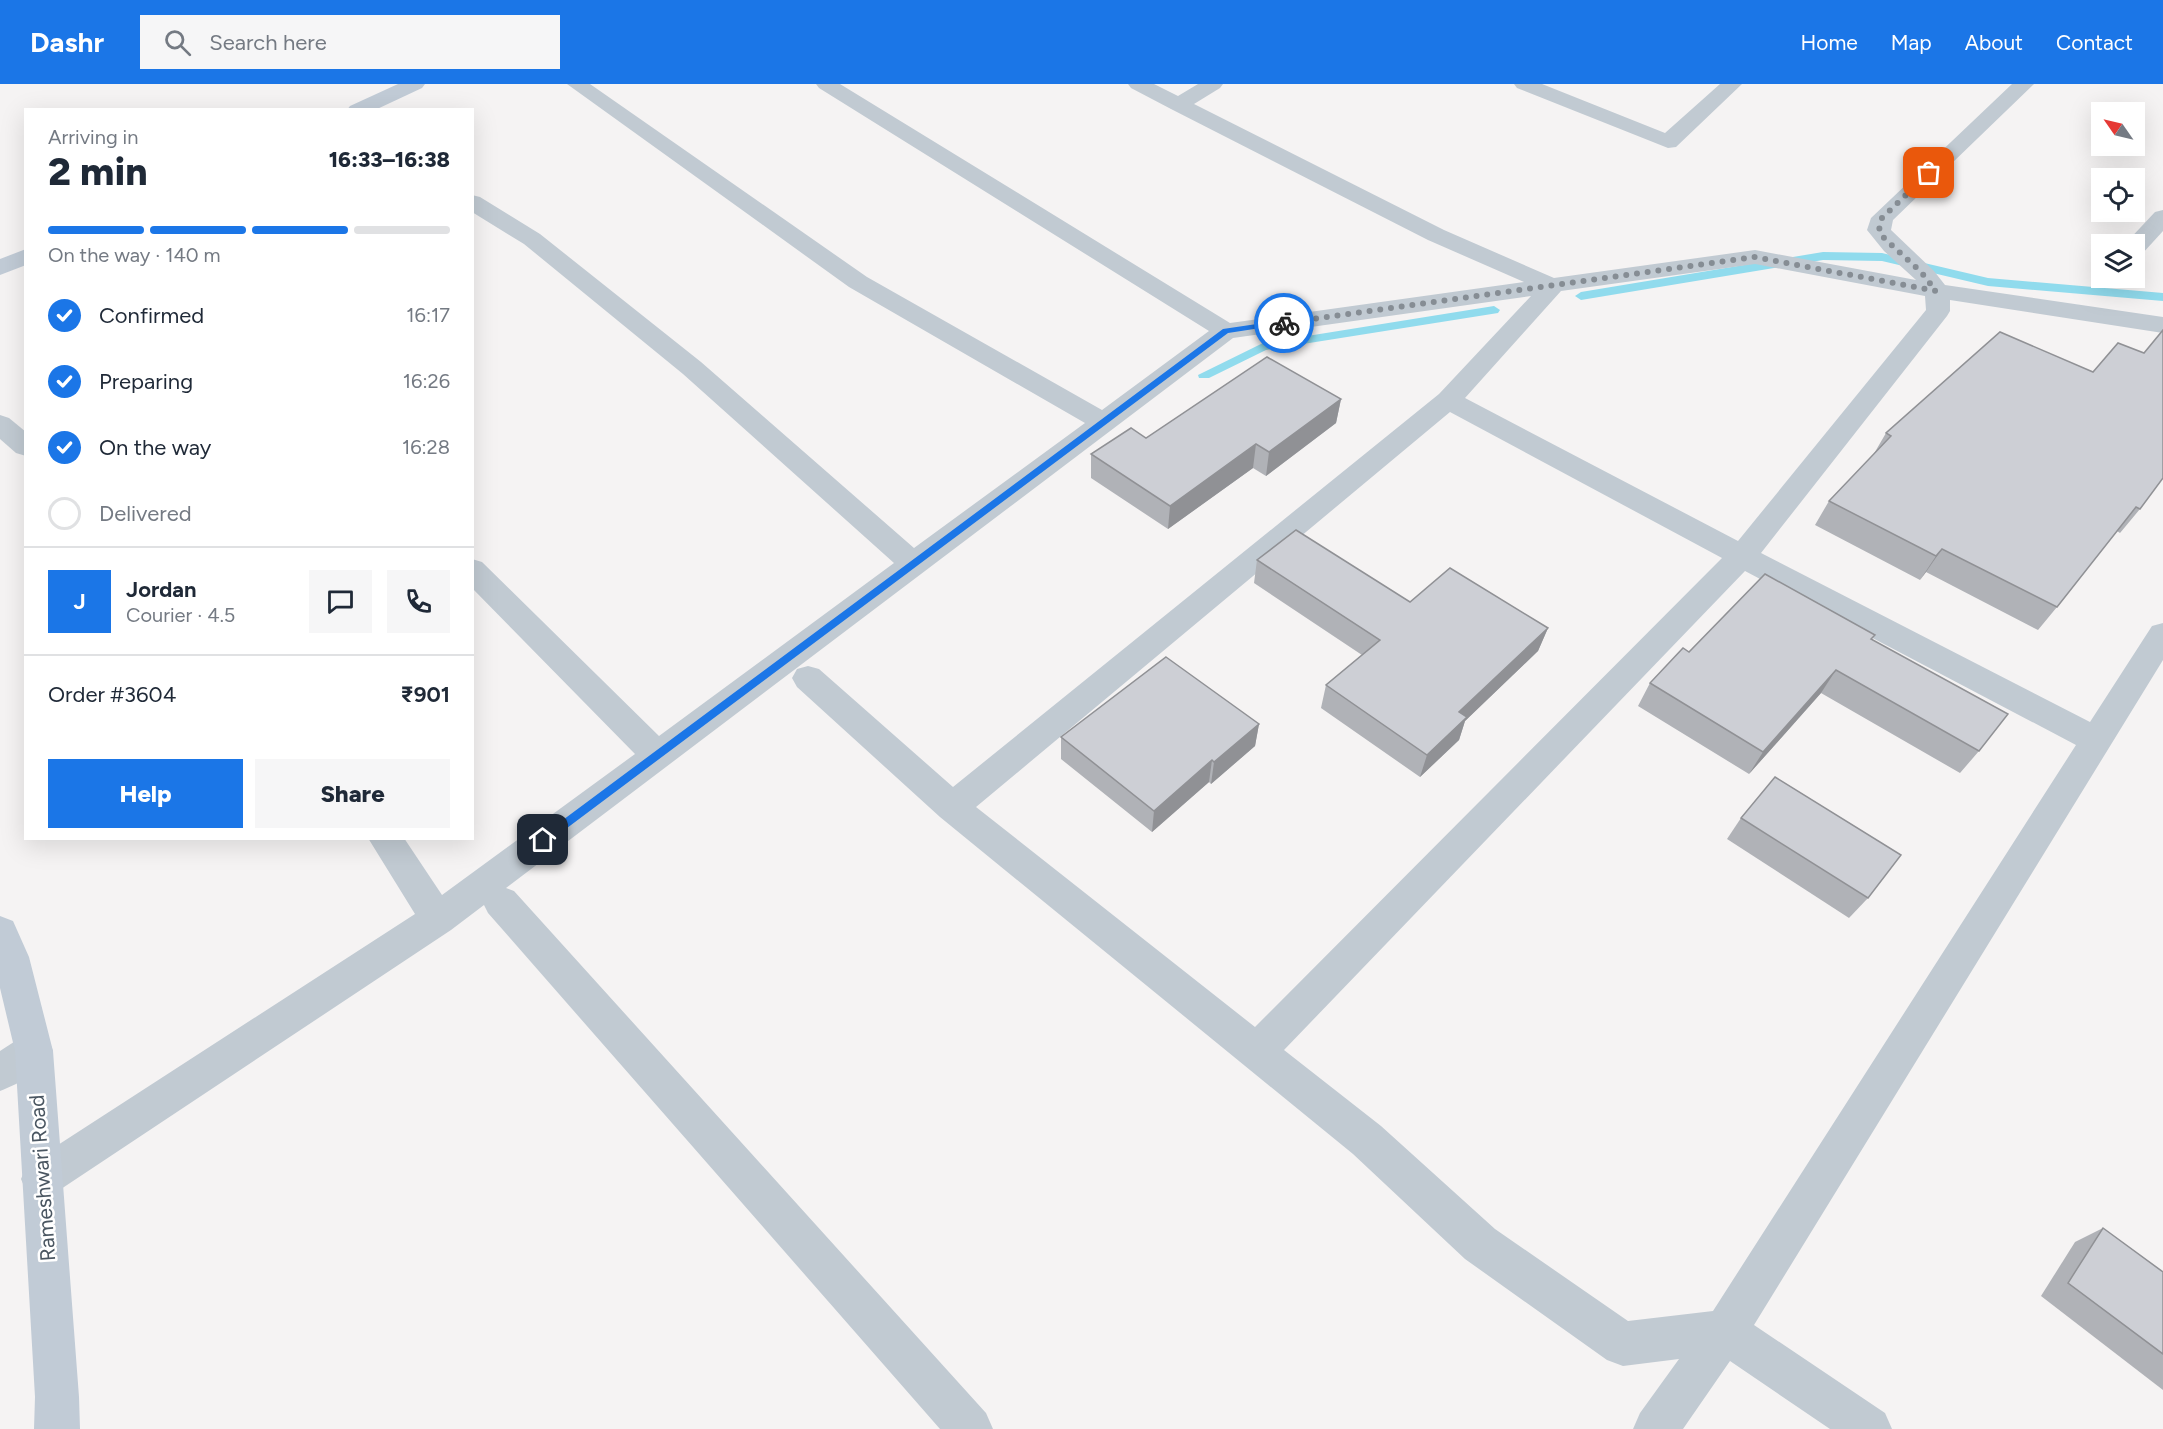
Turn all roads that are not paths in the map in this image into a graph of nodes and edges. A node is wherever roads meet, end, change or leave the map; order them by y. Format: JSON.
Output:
{"nodes":[{"id":1,"x":415,"y":84,"type":"edge"},
{"id":2,"x":577,"y":84,"type":"edge"},
{"id":3,"x":826,"y":84,"type":"edge"},
{"id":4,"x":1138,"y":84,"type":"edge"},
{"id":5,"x":1213,"y":84,"type":"edge"},
{"id":6,"x":1524,"y":84,"type":"edge"},
{"id":7,"x":1732,"y":84,"type":"edge"},
{"id":8,"x":2024,"y":84,"type":"edge"},
{"id":9,"x":1178,"y":105,"type":"junction"},
{"id":10,"x":361,"y":108,"type":"edge"},
{"id":11,"x":474,"y":203,"type":"edge"},
{"id":12,"x":2163,"y":217,"type":"edge"},
{"id":13,"x":2145,"y":237,"type":"edge"},
{"id":14,"x":24,"y":257,"type":"edge"},
{"id":15,"x":0,"y":268,"type":"edge"},
{"id":16,"x":1554,"y":286,"type":"junction"},
{"id":17,"x":1936,"y":291,"type":"junction"},
{"id":18,"x":2163,"y":325,"type":"edge"},
{"id":19,"x":1226,"y":331,"type":"junction"},
{"id":20,"x":1448,"y":400,"type":"junction"},
{"id":21,"x":1103,"y":422,"type":"junction"},
{"id":22,"x":0,"y":424,"type":"edge"},
{"id":23,"x":24,"y":445,"type":"edge"},
{"id":24,"x":1742,"y":556,"type":"junction"},
{"id":25,"x":913,"y":564,"type":"junction"},
{"id":26,"x":474,"y":571,"type":"edge"},
{"id":27,"x":2163,"y":634,"type":"edge"},
{"id":28,"x":808,"y":678,"type":"dead end"},
{"id":29,"x":2096,"y":740,"type":"junction"},
{"id":30,"x":657,"y":755,"type":"junction"},
{"id":31,"x":952,"y":807,"type":"junction"},
{"id":32,"x":386,"y":840,"type":"edge"},
{"id":33,"x":501,"y":902,"type":"dead end"},
{"id":34,"x":438,"y":919,"type":"junction"},
{"id":35,"x":0,"y":932,"type":"edge"},
{"id":36,"x":34,"y":1051,"type":"junction"},
{"id":37,"x":1257,"y":1051,"type":"junction"},
{"id":38,"x":0,"y":1072,"type":"edge"},
{"id":39,"x":41,"y":1179,"type":"junction"},
{"id":40,"x":1725,"y":1331,"type":"junction"},
{"id":41,"x":65,"y":1418,"type":"edge"},
{"id":42,"x":970,"y":1429,"type":"edge"},
{"id":43,"x":1656,"y":1429,"type":"edge"},
{"id":44,"x":1869,"y":1429,"type":"edge"}],
"edges":[{"from":1,"to":10,"type":"main road"},
{"from":2,"to":21,"type":"street"},
{"from":3,"to":19,"type":"street"},
{"from":4,"to":9,"type":"street"},
{"from":5,"to":9,"type":"street"},
{"from":6,"to":7,"type":"street"},
{"from":8,"to":17,"type":"street"},
{"from":9,"to":16,"type":"street"},
{"from":11,"to":25,"type":"street"},
{"from":12,"to":13,"type":"street"},
{"from":14,"to":15,"type":"main road"},
{"from":16,"to":17,"type":"street"},
{"from":16,"to":19,"type":"street"},
{"from":16,"to":20,"type":"street"},
{"from":17,"to":18,"type":"street"},
{"from":17,"to":24,"type":"street"},
{"from":19,"to":21,"type":"street"},
{"from":20,"to":24,"type":"street"},
{"from":20,"to":31,"type":"street"},
{"from":21,"to":25,"type":"street"},
{"from":22,"to":23,"type":"street"},
{"from":24,"to":29,"type":"street"},
{"from":24,"to":37,"type":"street"},
{"from":25,"to":30,"type":"street"},
{"from":26,"to":30,"type":"street"},
{"from":27,"to":29,"type":"street"},
{"from":28,"to":31,"type":"street"},
{"from":29,"to":40,"type":"street"},
{"from":30,"to":34,"type":"street"},
{"from":31,"to":37,"type":"street"},
{"from":32,"to":34,"type":"street"},
{"from":33,"to":42,"type":"street"},
{"from":34,"to":39,"type":"street"},
{"from":35,"to":36,"type":"main road","name":"Rameshwari Road"},
{"from":36,"to":38,"type":"street"},
{"from":36,"to":39,"type":"main road","name":"Rameshwari Road"},
{"from":37,"to":40,"type":"street"},
{"from":39,"to":41,"type":"main road","name":"Rameshwari Road"},
{"from":40,"to":43,"type":"street"},
{"from":40,"to":44,"type":"street"}]}
